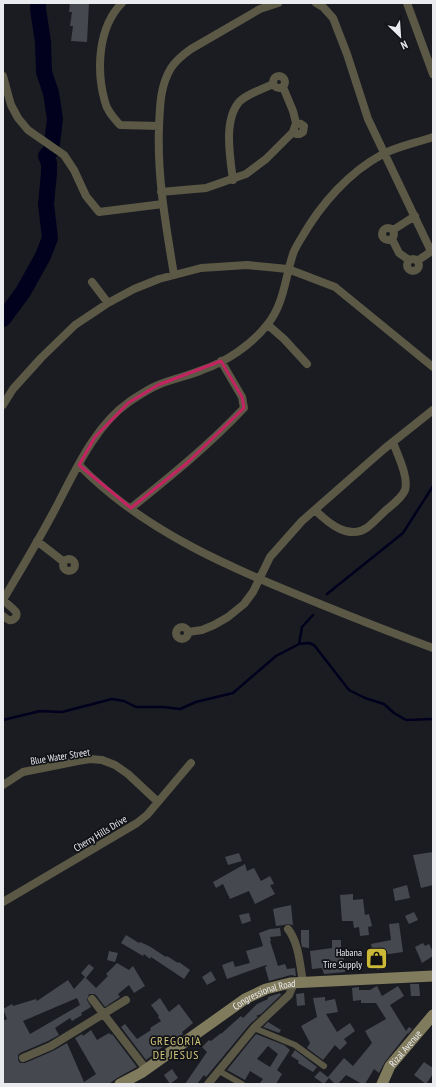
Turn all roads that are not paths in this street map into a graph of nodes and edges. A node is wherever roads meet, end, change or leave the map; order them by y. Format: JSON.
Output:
{"nodes":[{"id":1,"x":122,"y":3,"type":"edge"},
{"id":2,"x":278,"y":3,"type":"edge"},
{"id":3,"x":316,"y":3,"type":"edge"},
{"id":4,"x":407,"y":3,"type":"edge"},
{"id":5,"x":433,"y":74,"type":"edge"},
{"id":6,"x":3,"y":76,"type":"edge"},
{"id":7,"x":159,"y":126,"type":"junction"},
{"id":8,"x":433,"y":137,"type":"edge"},
{"id":9,"x":385,"y":153,"type":"junction"},
{"id":10,"x":233,"y":180,"type":"junction"},
{"id":11,"x":161,"y":192,"type":"junction"},
{"id":12,"x":163,"y":204,"type":"junction"},
{"id":13,"x":415,"y":216,"type":"junction"},
{"id":14,"x":288,"y":270,"type":"junction"},
{"id":15,"x":174,"y":275,"type":"junction"},
{"id":16,"x":92,"y":282,"type":"dead end"},
{"id":17,"x":108,"y":303,"type":"junction"},
{"id":18,"x":268,"y":325,"type":"junction"},
{"id":19,"x":221,"y":361,"type":"junction"},
{"id":20,"x":307,"y":364,"type":"dead end"},
{"id":21,"x":433,"y":367,"type":"edge"},
{"id":22,"x":3,"y":405,"type":"edge"},
{"id":23,"x":433,"y":410,"type":"edge"},
{"id":24,"x":393,"y":442,"type":"junction"},
{"id":25,"x":79,"y":465,"type":"junction"},
{"id":26,"x":131,"y":508,"type":"junction"},
{"id":27,"x":315,"y":510,"type":"junction"},
{"id":28,"x":37,"y":541,"type":"junction"},
{"id":29,"x":64,"y":562,"type":"dead end"},
{"id":30,"x":259,"y":579,"type":"junction"},
{"id":31,"x":3,"y":600,"type":"edge"},
{"id":32,"x":3,"y":616,"type":"edge"},
{"id":33,"x":188,"y":632,"type":"dead end"},
{"id":34,"x":433,"y":648,"type":"edge"},
{"id":35,"x":191,"y":763,"type":"dead end"},
{"id":36,"x":3,"y":785,"type":"edge"},
{"id":37,"x":158,"y":802,"type":"junction"},
{"id":38,"x":3,"y":902,"type":"edge"},
{"id":39,"x":288,"y":929,"type":"dead end"},
{"id":40,"x":433,"y":976,"type":"edge"},
{"id":41,"x":303,"y":982,"type":"junction"},
{"id":42,"x":290,"y":983,"type":"junction"},
{"id":43,"x":92,"y":998,"type":"dead end"},
{"id":44,"x":126,"y":1000,"type":"dead end"},
{"id":45,"x":104,"y":1014,"type":"junction"},
{"id":46,"x":433,"y":1015,"type":"edge"},
{"id":47,"x":254,"y":1028,"type":"junction"},
{"id":48,"x":23,"y":1058,"type":"dead end"},
{"id":49,"x":324,"y":1066,"type":"dead end"},
{"id":50,"x":146,"y":1069,"type":"junction"},
{"id":51,"x":218,"y":1071,"type":"junction"},
{"id":52,"x":120,"y":1084,"type":"edge"},
{"id":53,"x":208,"y":1084,"type":"edge"},
{"id":54,"x":242,"y":1084,"type":"edge"},
{"id":55,"x":382,"y":1084,"type":"edge"}],
"edges":[{"from":1,"to":7,"type":"street"},
{"from":2,"to":7,"type":"street"},
{"from":3,"to":9,"type":"street"},
{"from":4,"to":5,"type":"street"},
{"from":6,"to":12,"type":"street"},
{"from":7,"to":11,"type":"street"},
{"from":8,"to":9,"type":"street"},
{"from":9,"to":13,"type":"street"},
{"from":9,"to":14,"type":"street"},
{"from":10,"to":10,"type":"street"},
{"from":10,"to":11,"type":"street"},
{"from":11,"to":12,"type":"street"},
{"from":12,"to":15,"type":"street"},
{"from":13,"to":13,"type":"street"},
{"from":14,"to":15,"type":"street"},
{"from":14,"to":18,"type":"street"},
{"from":14,"to":21,"type":"street"},
{"from":15,"to":17,"type":"street"},
{"from":16,"to":17,"type":"street"},
{"from":17,"to":22,"type":"street"},
{"from":18,"to":19,"type":"street"},
{"from":18,"to":20,"type":"street"},
{"from":19,"to":25,"type":"street"},
{"from":19,"to":26,"type":"street"},
{"from":23,"to":24,"type":"street"},
{"from":24,"to":27,"type":"street"},
{"from":24,"to":27,"type":"street"},
{"from":25,"to":26,"type":"street"},
{"from":25,"to":28,"type":"street"},
{"from":26,"to":30,"type":"street"},
{"from":27,"to":30,"type":"street"},
{"from":28,"to":29,"type":"street"},
{"from":28,"to":31,"type":"street"},
{"from":30,"to":33,"type":"street"},
{"from":30,"to":34,"type":"street"},
{"from":31,"to":32,"type":"street"},
{"from":35,"to":37,"type":"street","name":"Cherry Hills Drive"},
{"from":36,"to":37,"type":"street","name":"Blue Water Street"},
{"from":37,"to":38,"type":"street","name":"Cherry Hills Drive"},
{"from":39,"to":41,"type":"street"},
{"from":40,"to":41,"type":"main road","name":"Congressional Road"},
{"from":41,"to":42,"type":"main road","name":"Congressional Road"},
{"from":42,"to":47,"type":"street"},
{"from":42,"to":50,"type":"main road","name":"Congressional Road"},
{"from":43,"to":45,"type":"street"},
{"from":44,"to":45,"type":"street"},
{"from":45,"to":48,"type":"street"},
{"from":45,"to":50,"type":"street"},
{"from":46,"to":55,"type":"main road","name":"Rizal Avenue"},
{"from":47,"to":49,"type":"street"},
{"from":47,"to":51,"type":"street"},
{"from":50,"to":52,"type":"main road","name":"Congressional Road"},
{"from":51,"to":53,"type":"street"},
{"from":51,"to":54,"type":"street"}]}
